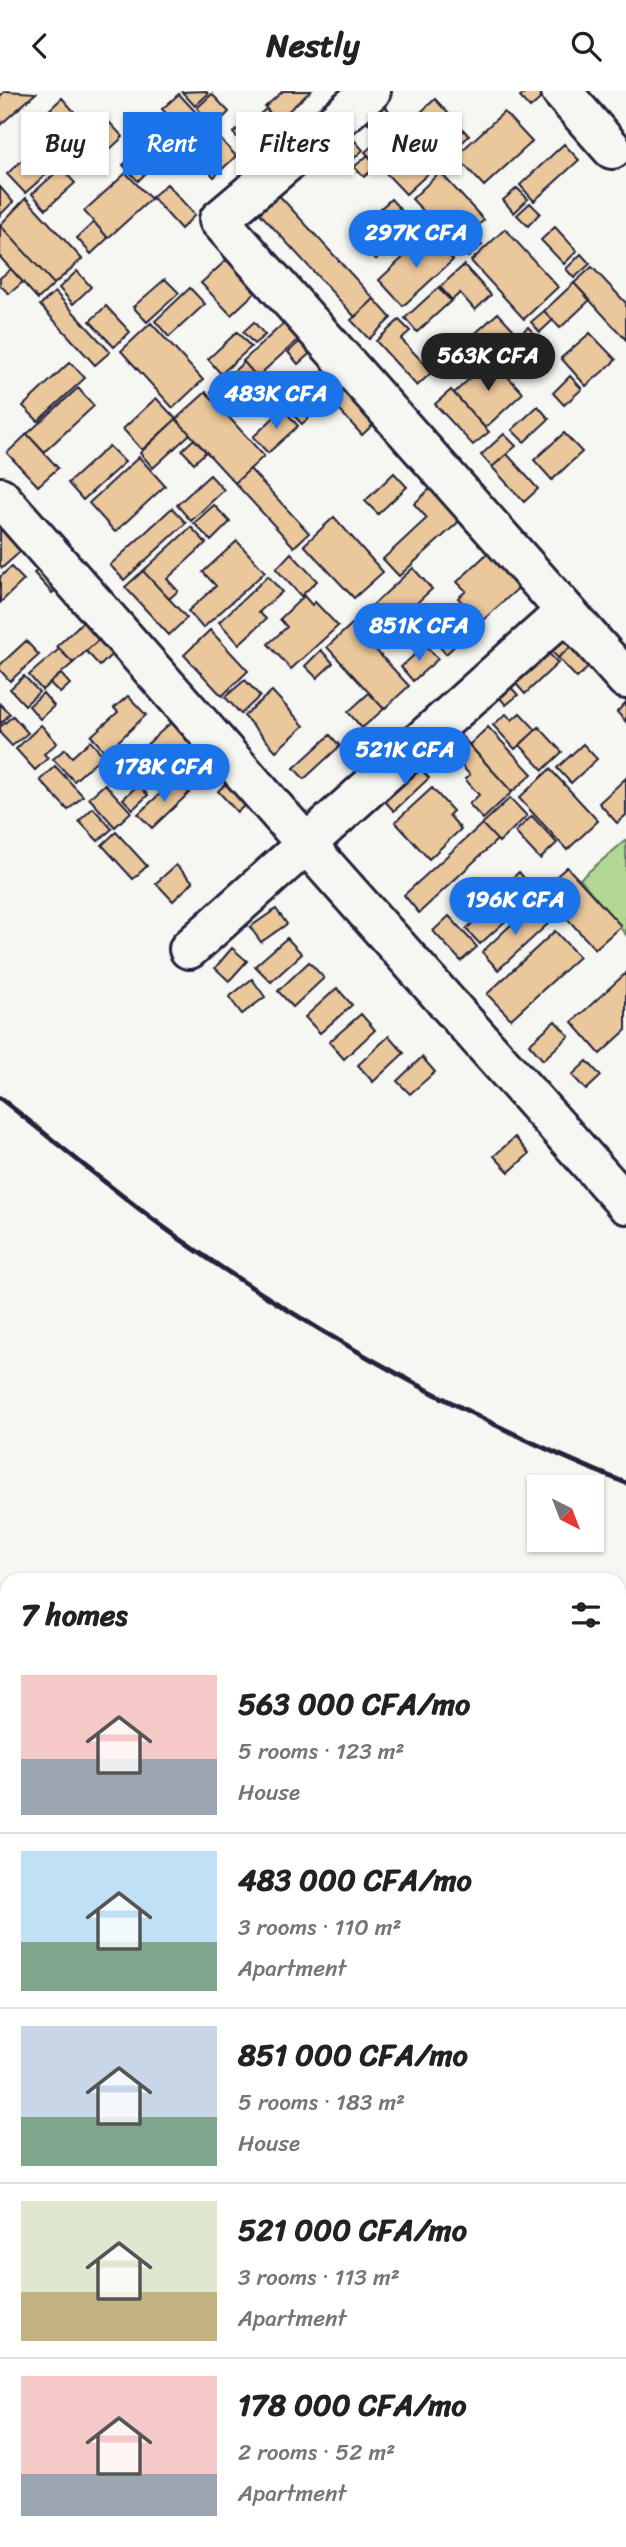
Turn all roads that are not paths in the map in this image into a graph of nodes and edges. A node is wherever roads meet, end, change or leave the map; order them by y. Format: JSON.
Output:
{"nodes":[{"id":1,"x":561,"y":91,"type":"edge"},
{"id":2,"x":364,"y":93,"type":"edge"},
{"id":3,"x":612,"y":149,"type":"dead end"},
{"id":4,"x":0,"y":497,"type":"edge"},
{"id":5,"x":565,"y":612,"type":"junction"},
{"id":6,"x":626,"y":679,"type":"edge"},
{"id":7,"x":307,"y":845,"type":"junction"},
{"id":8,"x":190,"y":949,"type":"dead end"},
{"id":9,"x":626,"y":1204,"type":"edge"}],
"edges":[{"from":1,"to":3,"type":"street"},
{"from":2,"to":5,"type":"street"},
{"from":4,"to":7,"type":"street"},
{"from":5,"to":6,"type":"street"},
{"from":5,"to":7,"type":"street"},
{"from":7,"to":8,"type":"street"},
{"from":7,"to":9,"type":"street"}]}
